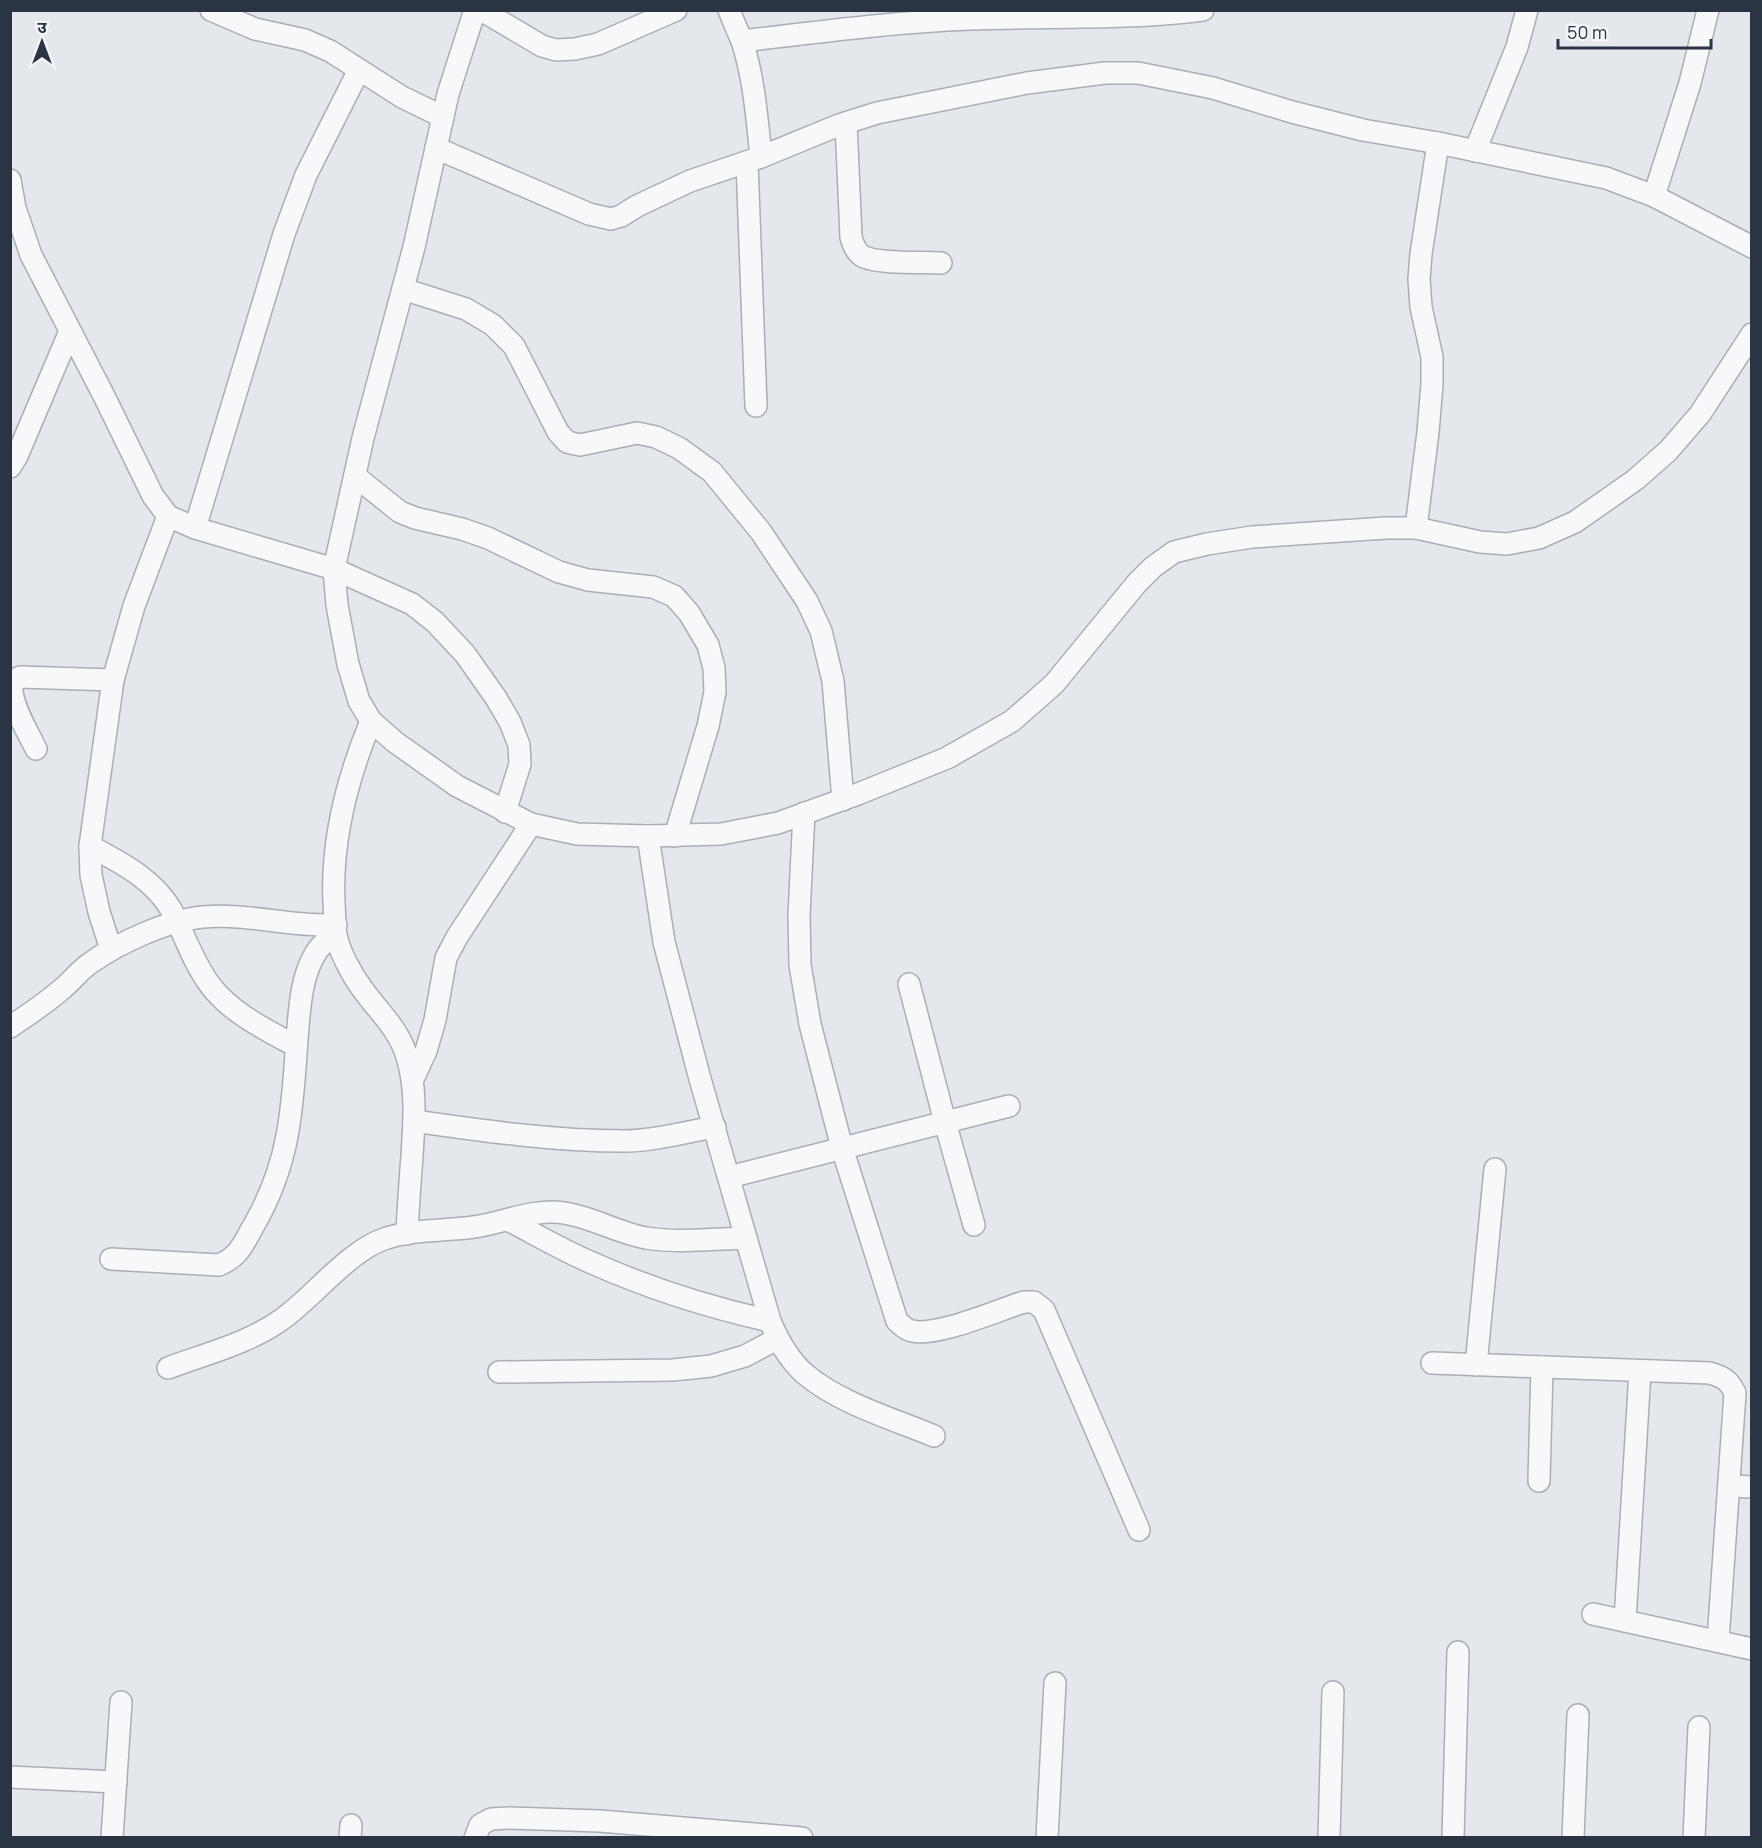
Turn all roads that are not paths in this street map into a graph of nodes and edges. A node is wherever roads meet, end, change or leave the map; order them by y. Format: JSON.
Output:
{"nodes":[{"id":1,"x":211,"y":10,"type":"edge"},
{"id":2,"x":475,"y":10,"type":"edge"},
{"id":3,"x":481,"y":10,"type":"edge"},
{"id":4,"x":676,"y":10,"type":"edge"},
{"id":5,"x":729,"y":10,"type":"edge"},
{"id":6,"x":1203,"y":10,"type":"edge"},
{"id":7,"x":1527,"y":10,"type":"edge"},
{"id":8,"x":1708,"y":10,"type":"edge"},
{"id":9,"x":1124,"y":13,"type":"edge"},
{"id":10,"x":742,"y":41,"type":"junction"},
{"id":11,"x":359,"y":70,"type":"junction"},
{"id":12,"x":443,"y":117,"type":"junction"},
{"id":13,"x":846,"y":123,"type":"junction"},
{"id":14,"x":1438,"y":143,"type":"junction"},
{"id":15,"x":436,"y":148,"type":"junction"},
{"id":16,"x":1475,"y":151,"type":"junction"},
{"id":17,"x":754,"y":159,"type":"junction"},
{"id":18,"x":10,"y":180,"type":"edge"},
{"id":19,"x":1654,"y":196,"type":"junction"},
{"id":20,"x":13,"y":208,"type":"edge"},
{"id":21,"x":1752,"y":247,"type":"edge"},
{"id":22,"x":941,"y":263,"type":"dead end"},
{"id":23,"x":403,"y":289,"type":"junction"},
{"id":24,"x":70,"y":331,"type":"junction"},
{"id":25,"x":1752,"y":334,"type":"edge"},
{"id":26,"x":756,"y":406,"type":"dead end"},
{"id":27,"x":10,"y":467,"type":"edge"},
{"id":28,"x":355,"y":476,"type":"junction"},
{"id":29,"x":168,"y":516,"type":"junction"},
{"id":30,"x":195,"y":528,"type":"junction"},
{"id":31,"x":1416,"y":528,"type":"junction"},
{"id":32,"x":334,"y":568,"type":"junction"},
{"id":33,"x":113,"y":680,"type":"junction"},
{"id":34,"x":371,"y":721,"type":"junction"},
{"id":35,"x":36,"y":749,"type":"dead end"},
{"id":36,"x":843,"y":800,"type":"junction"},
{"id":37,"x":505,"y":812,"type":"junction"},
{"id":38,"x":804,"y":813,"type":"junction"},
{"id":39,"x":531,"y":824,"type":"junction"},
{"id":40,"x":648,"y":836,"type":"junction"},
{"id":41,"x":675,"y":836,"type":"junction"},
{"id":42,"x":90,"y":846,"type":"junction"},
{"id":43,"x":176,"y":921,"type":"junction"},
{"id":44,"x":336,"y":930,"type":"junction"},
{"id":45,"x":111,"y":950,"type":"junction"},
{"id":46,"x":909,"y":984,"type":"dead end"},
{"id":47,"x":10,"y":1027,"type":"edge"},
{"id":48,"x":296,"y":1046,"type":"junction"},
{"id":49,"x":413,"y":1079,"type":"junction"},
{"id":50,"x":1009,"y":1106,"type":"dead end"},
{"id":51,"x":414,"y":1120,"type":"junction"},
{"id":52,"x":945,"y":1122,"type":"junction"},
{"id":53,"x":715,"y":1127,"type":"junction"},
{"id":54,"x":842,"y":1148,"type":"junction"},
{"id":55,"x":1495,"y":1169,"type":"dead end"},
{"id":56,"x":729,"y":1177,"type":"junction"},
{"id":57,"x":508,"y":1220,"type":"junction"},
{"id":58,"x":974,"y":1225,"type":"dead end"},
{"id":59,"x":407,"y":1234,"type":"junction"},
{"id":60,"x":746,"y":1239,"type":"junction"},
{"id":61,"x":111,"y":1259,"type":"dead end"},
{"id":62,"x":773,"y":1330,"type":"junction"},
{"id":63,"x":1431,"y":1363,"type":"dead end"},
{"id":64,"x":1476,"y":1365,"type":"junction"},
{"id":65,"x":1542,"y":1367,"type":"junction"},
{"id":66,"x":168,"y":1368,"type":"dead end"},
{"id":67,"x":1640,"y":1371,"type":"junction"},
{"id":68,"x":499,"y":1372,"type":"dead end"},
{"id":69,"x":934,"y":1436,"type":"dead end"},
{"id":70,"x":1539,"y":1481,"type":"dead end"},
{"id":71,"x":1730,"y":1485,"type":"junction"},
{"id":72,"x":1752,"y":1487,"type":"edge"},
{"id":73,"x":1139,"y":1530,"type":"dead end"},
{"id":74,"x":1593,"y":1614,"type":"dead end"},
{"id":75,"x":1625,"y":1621,"type":"junction"},
{"id":76,"x":1718,"y":1641,"type":"junction"},
{"id":77,"x":1752,"y":1649,"type":"edge"},
{"id":78,"x":1458,"y":1652,"type":"dead end"},
{"id":79,"x":1055,"y":1683,"type":"dead end"},
{"id":80,"x":1333,"y":1692,"type":"dead end"},
{"id":81,"x":121,"y":1702,"type":"dead end"},
{"id":82,"x":1578,"y":1715,"type":"dead end"},
{"id":83,"x":1699,"y":1727,"type":"dead end"},
{"id":84,"x":10,"y":1777,"type":"edge"},
{"id":85,"x":116,"y":1782,"type":"junction"},
{"id":86,"x":599,"y":1829,"type":"edge"},
{"id":87,"x":112,"y":1838,"type":"edge"},
{"id":88,"x":475,"y":1838,"type":"edge"},
{"id":89,"x":802,"y":1838,"type":"edge"},
{"id":90,"x":1047,"y":1838,"type":"edge"},
{"id":91,"x":1329,"y":1838,"type":"edge"},
{"id":92,"x":1453,"y":1838,"type":"edge"},
{"id":93,"x":1573,"y":1838,"type":"edge"},
{"id":94,"x":1694,"y":1838,"type":"edge"}],
"edges":[{"from":1,"to":11,"type":"street"},
{"from":2,"to":12,"type":"street"},
{"from":3,"to":4,"type":"street"},
{"from":5,"to":10,"type":"street"},
{"from":6,"to":9,"type":"street"},
{"from":7,"to":16,"type":"street"},
{"from":8,"to":19,"type":"street"},
{"from":9,"to":10,"type":"street"},
{"from":10,"to":17,"type":"street"},
{"from":11,"to":12,"type":"street"},
{"from":11,"to":30,"type":"street"},
{"from":12,"to":15,"type":"street"},
{"from":13,"to":14,"type":"street"},
{"from":13,"to":17,"type":"street"},
{"from":13,"to":22,"type":"street"},
{"from":14,"to":16,"type":"street"},
{"from":14,"to":31,"type":"street"},
{"from":15,"to":17,"type":"street"},
{"from":15,"to":23,"type":"street"},
{"from":16,"to":19,"type":"street"},
{"from":17,"to":26,"type":"street"},
{"from":18,"to":20,"type":"street"},
{"from":19,"to":21,"type":"street"},
{"from":20,"to":24,"type":"street"},
{"from":23,"to":28,"type":"street"},
{"from":23,"to":36,"type":"street"},
{"from":24,"to":27,"type":"street"},
{"from":24,"to":29,"type":"street"},
{"from":25,"to":31,"type":"street"},
{"from":28,"to":32,"type":"street"},
{"from":28,"to":41,"type":"street"},
{"from":29,"to":30,"type":"street"},
{"from":29,"to":33,"type":"street"},
{"from":30,"to":32,"type":"street"},
{"from":31,"to":36,"type":"street"},
{"from":32,"to":34,"type":"street"},
{"from":32,"to":37,"type":"street"},
{"from":33,"to":35,"type":"street"},
{"from":33,"to":42,"type":"street"},
{"from":34,"to":37,"type":"street"},
{"from":34,"to":44,"type":"street"},
{"from":36,"to":38,"type":"street"},
{"from":37,"to":39,"type":"street"},
{"from":38,"to":41,"type":"street"},
{"from":38,"to":54,"type":"street"},
{"from":39,"to":40,"type":"street"},
{"from":39,"to":49,"type":"street"},
{"from":40,"to":41,"type":"street"},
{"from":40,"to":53,"type":"street"},
{"from":42,"to":43,"type":"street"},
{"from":42,"to":45,"type":"street"},
{"from":43,"to":44,"type":"street"},
{"from":43,"to":45,"type":"street"},
{"from":43,"to":48,"type":"street"},
{"from":44,"to":48,"type":"street"},
{"from":44,"to":49,"type":"street"},
{"from":45,"to":47,"type":"street"},
{"from":46,"to":52,"type":"street"},
{"from":48,"to":61,"type":"street"},
{"from":49,"to":51,"type":"street"},
{"from":50,"to":52,"type":"street"},
{"from":51,"to":53,"type":"street"},
{"from":51,"to":59,"type":"street"},
{"from":52,"to":54,"type":"street"},
{"from":52,"to":58,"type":"street"},
{"from":53,"to":56,"type":"street"},
{"from":54,"to":56,"type":"street"},
{"from":54,"to":73,"type":"street"},
{"from":55,"to":64,"type":"street"},
{"from":56,"to":60,"type":"street"},
{"from":57,"to":59,"type":"street"},
{"from":57,"to":60,"type":"street"},
{"from":57,"to":62,"type":"street"},
{"from":59,"to":66,"type":"street"},
{"from":60,"to":62,"type":"street"},
{"from":62,"to":68,"type":"street"},
{"from":62,"to":69,"type":"street"},
{"from":63,"to":64,"type":"street"},
{"from":64,"to":65,"type":"street"},
{"from":65,"to":67,"type":"street"},
{"from":65,"to":70,"type":"street"},
{"from":67,"to":71,"type":"street"},
{"from":67,"to":75,"type":"street"},
{"from":71,"to":72,"type":"street"},
{"from":71,"to":76,"type":"street"},
{"from":74,"to":75,"type":"street"},
{"from":75,"to":76,"type":"street"},
{"from":76,"to":77,"type":"street"},
{"from":78,"to":92,"type":"street"},
{"from":79,"to":90,"type":"street"},
{"from":80,"to":91,"type":"street"},
{"from":81,"to":85,"type":"street"},
{"from":82,"to":93,"type":"street"},
{"from":83,"to":94,"type":"street"},
{"from":84,"to":85,"type":"street"},
{"from":85,"to":87,"type":"street"},
{"from":86,"to":88,"type":"street"},
{"from":86,"to":89,"type":"street"}]}
